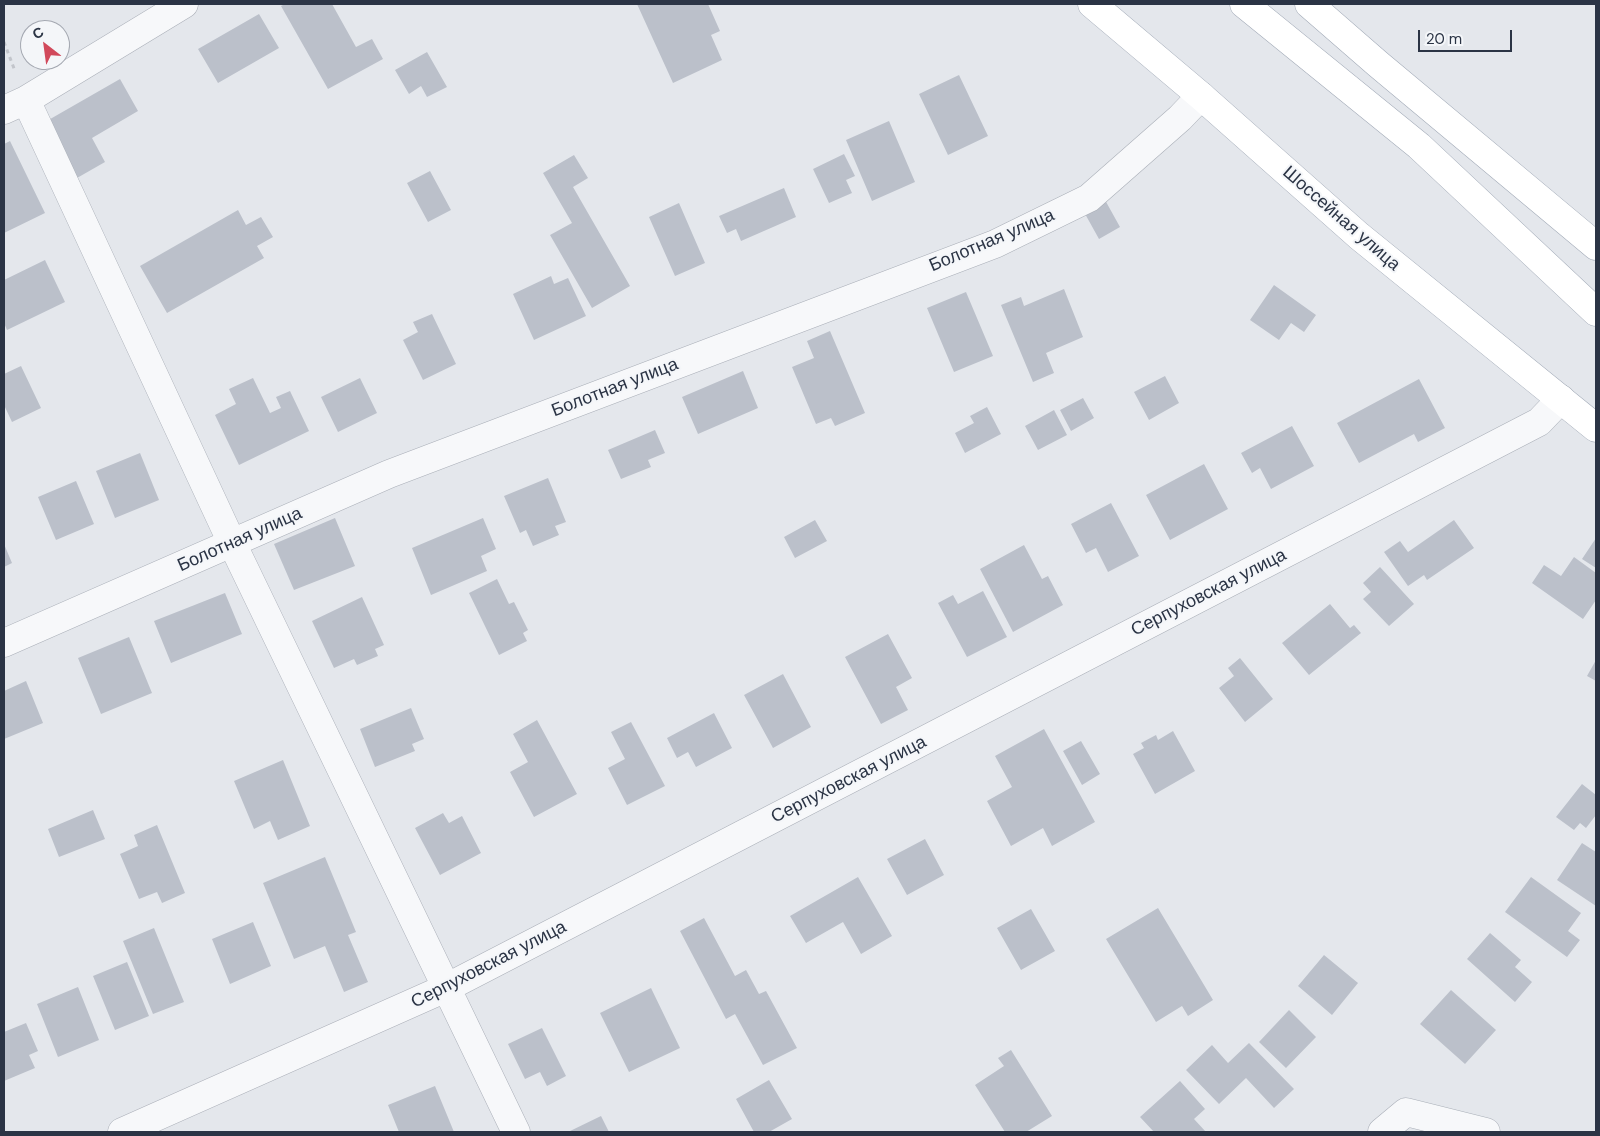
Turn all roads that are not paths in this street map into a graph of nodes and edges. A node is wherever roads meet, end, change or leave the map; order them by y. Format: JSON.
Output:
{"nodes":[{"id":1,"x":184,"y":4,"type":"edge"},
{"id":2,"x":1092,"y":4,"type":"edge"},
{"id":3,"x":1244,"y":4,"type":"edge"},
{"id":4,"x":1309,"y":4,"type":"edge"},
{"id":5,"x":1201,"y":96,"type":"junction"},
{"id":6,"x":15,"y":105,"type":"edge"},
{"id":7,"x":1596,"y":246,"type":"edge"},
{"id":8,"x":1596,"y":312,"type":"edge"},
{"id":9,"x":1577,"y":408,"type":"edge"},
{"id":10,"x":1596,"y":428,"type":"edge"},
{"id":11,"x":232,"y":543,"type":"junction"},
{"id":12,"x":4,"y":643,"type":"edge"},
{"id":13,"x":446,"y":988,"type":"junction"},
{"id":14,"x":122,"y":1132,"type":"edge"},
{"id":15,"x":516,"y":1132,"type":"edge"},
{"id":16,"x":1382,"y":1132,"type":"edge"},
{"id":17,"x":1486,"y":1132,"type":"edge"}],
"edges":[{"from":1,"to":6,"type":"street"},
{"from":2,"to":5,"type":"main road","name":"Шоссейная улица"},
{"from":3,"to":8,"type":"main road"},
{"from":4,"to":7,"type":"main road"},
{"from":5,"to":9,"type":"main road","name":"Шоссейная улица"},
{"from":5,"to":11,"type":"street","name":"Болотная улица"},
{"from":6,"to":11,"type":"street"},
{"from":9,"to":10,"type":"main road","name":"Шоссейная улица"},
{"from":9,"to":13,"type":"street","name":"Серпуховская улица"},
{"from":11,"to":12,"type":"street","name":"Болотная улица"},
{"from":11,"to":13,"type":"street"},
{"from":13,"to":14,"type":"street","name":"Серпуховская улица"},
{"from":13,"to":15,"type":"street"},
{"from":16,"to":17,"type":"street"}]}
